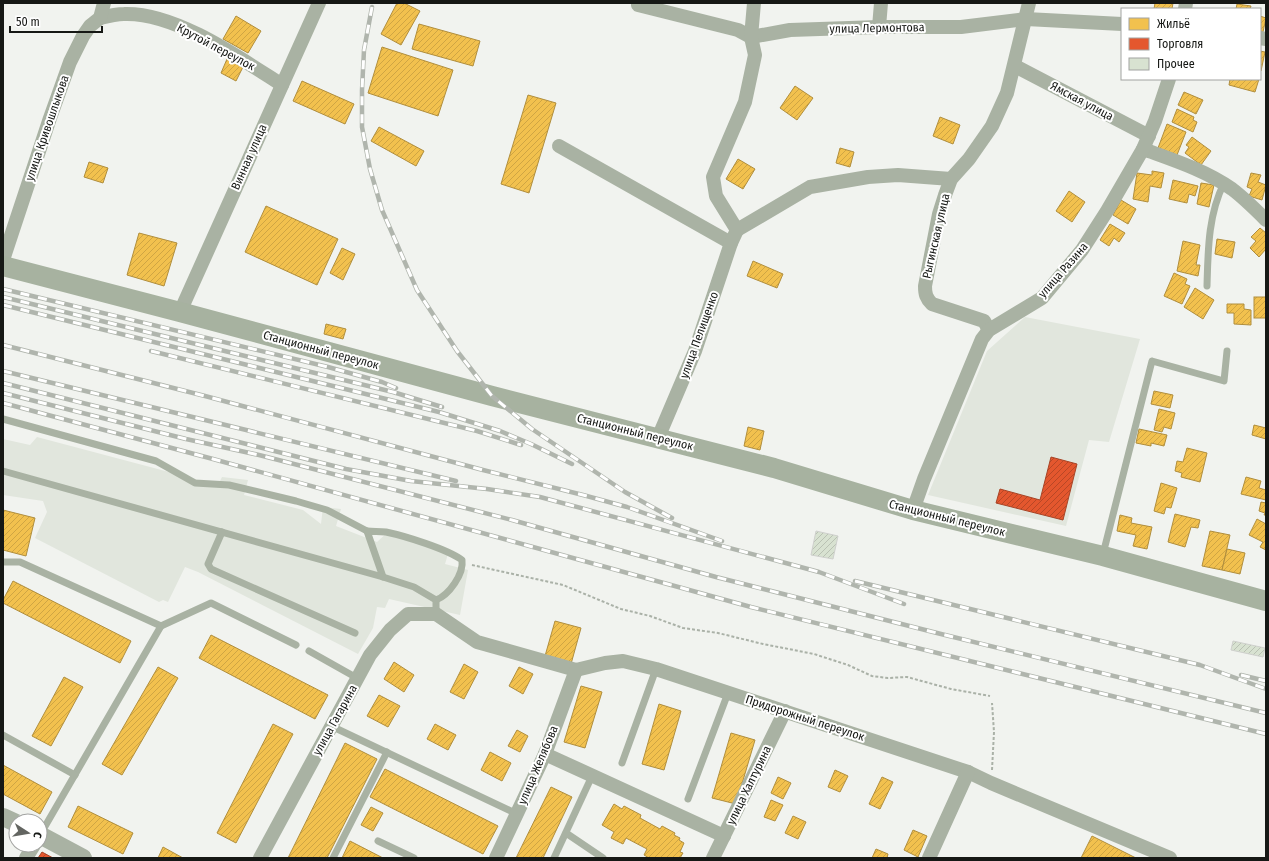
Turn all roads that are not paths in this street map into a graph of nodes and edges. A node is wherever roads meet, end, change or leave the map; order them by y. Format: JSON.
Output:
{"nodes":[{"id":1,"x":104,"y":3,"type":"edge"},
{"id":2,"x":319,"y":3,"type":"edge"},
{"id":3,"x":754,"y":3,"type":"edge"},
{"id":4,"x":881,"y":3,"type":"edge"},
{"id":5,"x":1029,"y":3,"type":"edge"},
{"id":6,"x":638,"y":5,"type":"dead end"},
{"id":7,"x":100,"y":18,"type":"junction"},
{"id":8,"x":1026,"y":19,"type":"junction"},
{"id":9,"x":1121,"y":24,"type":"edge"},
{"id":10,"x":880,"y":27,"type":"junction"},
{"id":11,"x":751,"y":37,"type":"junction"},
{"id":12,"x":1015,"y":66,"type":"junction"},
{"id":13,"x":1169,"y":80,"type":"edge"},
{"id":14,"x":282,"y":85,"type":"junction"},
{"id":15,"x":1146,"y":142,"type":"junction"},
{"id":16,"x":558,"y":146,"type":"dead end"},
{"id":17,"x":951,"y":180,"type":"junction"},
{"id":18,"x":1224,"y":183,"type":"junction"},
{"id":19,"x":1266,"y":220,"type":"edge"},
{"id":20,"x":734,"y":237,"type":"junction"},
{"id":21,"x":3,"y":260,"type":"edge"},
{"id":22,"x":3,"y":266,"type":"edge"},
{"id":23,"x":1207,"y":286,"type":"dead end"},
{"id":24,"x":180,"y":312,"type":"junction"},
{"id":25,"x":989,"y":330,"type":"junction"},
{"id":26,"x":1227,"y":351,"type":"dead end"},
{"id":27,"x":3,"y":419,"type":"edge"},
{"id":28,"x":658,"y":438,"type":"junction"},
{"id":29,"x":3,"y":471,"type":"edge"},
{"id":30,"x":913,"y":510,"type":"junction"},
{"id":31,"x":367,"y":531,"type":"junction"},
{"id":32,"x":222,"y":532,"type":"junction"},
{"id":33,"x":1103,"y":556,"type":"junction"},
{"id":34,"x":3,"y":562,"type":"edge"},
{"id":35,"x":383,"y":577,"type":"junction"},
{"id":36,"x":1266,"y":601,"type":"edge"},
{"id":37,"x":436,"y":607,"type":"junction"},
{"id":38,"x":161,"y":626,"type":"junction"},
{"id":39,"x":355,"y":633,"type":"dead end"},
{"id":40,"x":296,"y":646,"type":"dead end"},
{"id":41,"x":309,"y":651,"type":"dead end"},
{"id":42,"x":656,"y":669,"type":"junction"},
{"id":43,"x":576,"y":670,"type":"junction"},
{"id":44,"x":357,"y":678,"type":"junction"},
{"id":45,"x":728,"y":693,"type":"junction"},
{"id":46,"x":785,"y":711,"type":"junction"},
{"id":47,"x":331,"y":726,"type":"junction"},
{"id":48,"x":3,"y":735,"type":"edge"},
{"id":49,"x":387,"y":752,"type":"junction"},
{"id":50,"x":545,"y":754,"type":"junction"},
{"id":51,"x":622,"y":763,"type":"dead end"},
{"id":52,"x":968,"y":772,"type":"junction"},
{"id":53,"x":75,"y":775,"type":"junction"},
{"id":54,"x":592,"y":776,"type":"junction"},
{"id":55,"x":688,"y":800,"type":"dead end"},
{"id":56,"x":517,"y":814,"type":"junction"},
{"id":57,"x":48,"y":821,"type":"edge"},
{"id":58,"x":566,"y":833,"type":"junction"},
{"id":59,"x":724,"y":836,"type":"junction"},
{"id":60,"x":48,"y":839,"type":"edge"},
{"id":61,"x":378,"y":841,"type":"dead end"},
{"id":62,"x":83,"y":858,"type":"edge"},
{"id":63,"x":260,"y":858,"type":"edge"},
{"id":64,"x":334,"y":858,"type":"edge"},
{"id":65,"x":414,"y":858,"type":"edge"},
{"id":66,"x":496,"y":858,"type":"edge"},
{"id":67,"x":554,"y":858,"type":"edge"},
{"id":68,"x":602,"y":858,"type":"edge"},
{"id":69,"x":713,"y":858,"type":"edge"},
{"id":70,"x":929,"y":858,"type":"edge"},
{"id":71,"x":1170,"y":858,"type":"edge"}],
"edges":[{"from":1,"to":7,"type":"street"},
{"from":2,"to":14,"type":"street","name":"Винная улица"},
{"from":3,"to":11,"type":"street"},
{"from":4,"to":10,"type":"street"},
{"from":5,"to":8,"type":"street","name":"Рыгинская улица"},
{"from":6,"to":11,"type":"street"},
{"from":7,"to":14,"type":"street","name":"Крутой переулок"},
{"from":7,"to":21,"type":"street","name":"улица Кривошлыкова"},
{"from":8,"to":9,"type":"street","name":"улица Лермонтова"},
{"from":8,"to":10,"type":"street","name":"улица Лермонтова"},
{"from":8,"to":12,"type":"street","name":"Рыгинская улица"},
{"from":10,"to":11,"type":"street","name":"улица Лермонтова"},
{"from":11,"to":20,"type":"street"},
{"from":12,"to":15,"type":"street","name":"Ямская улица"},
{"from":12,"to":17,"type":"street","name":"Рыгинская улица"},
{"from":13,"to":15,"type":"street","name":"улица Разина"},
{"from":14,"to":24,"type":"street","name":"Винная улица"},
{"from":15,"to":18,"type":"street","name":"Ямская улица"},
{"from":15,"to":25,"type":"street","name":"улица Разина"},
{"from":16,"to":20,"type":"street"},
{"from":17,"to":20,"type":"street"},
{"from":17,"to":25,"type":"street","name":"Рыгинская улица"},
{"from":18,"to":19,"type":"street","name":"Ямская улица"},
{"from":18,"to":23,"type":"lane"},
{"from":20,"to":28,"type":"street","name":"улица Пелищенко"},
{"from":22,"to":24,"type":"main road","name":"Станционный переулок"},
{"from":24,"to":28,"type":"main road","name":"Станционный переулок"},
{"from":25,"to":30,"type":"street","name":"улица Разина"},
{"from":26,"to":33,"type":"lane"},
{"from":27,"to":31,"type":"lane"},
{"from":28,"to":30,"type":"main road","name":"Станционный переулок"},
{"from":29,"to":32,"type":"lane"},
{"from":30,"to":33,"type":"main road","name":"Станционный переулок"},
{"from":31,"to":35,"type":"lane"},
{"from":31,"to":37,"type":"lane"},
{"from":32,"to":35,"type":"lane"},
{"from":32,"to":39,"type":"lane"},
{"from":33,"to":36,"type":"main road","name":"Станционный переулок"},
{"from":34,"to":38,"type":"lane"},
{"from":35,"to":37,"type":"lane"},
{"from":37,"to":43,"type":"street","name":"Придорожный переулок"},
{"from":37,"to":44,"type":"street","name":"улица Гагарина"},
{"from":38,"to":40,"type":"lane"},
{"from":38,"to":53,"type":"lane"},
{"from":41,"to":44,"type":"lane"},
{"from":42,"to":43,"type":"street","name":"Придорожный переулок"},
{"from":42,"to":45,"type":"street","name":"Придорожный переулок"},
{"from":42,"to":51,"type":"lane"},
{"from":43,"to":50,"type":"street","name":"улица Желябова"},
{"from":44,"to":47,"type":"street","name":"улица Гагарина"},
{"from":45,"to":46,"type":"street","name":"Придорожный переулок"},
{"from":45,"to":55,"type":"lane"},
{"from":46,"to":52,"type":"street","name":"Придорожный переулок"},
{"from":46,"to":59,"type":"street","name":"улица Халтурина"},
{"from":47,"to":49,"type":"lane"},
{"from":47,"to":63,"type":"street","name":"улица Гагарина"},
{"from":48,"to":53,"type":"lane"},
{"from":49,"to":56,"type":"lane"},
{"from":49,"to":64,"type":"lane"},
{"from":50,"to":54,"type":"street"},
{"from":50,"to":56,"type":"street","name":"улица Желябова"},
{"from":52,"to":70,"type":"street"},
{"from":52,"to":71,"type":"street","name":"Придорожный переулок"},
{"from":53,"to":57,"type":"lane"},
{"from":54,"to":58,"type":"lane"},
{"from":54,"to":59,"type":"street"},
{"from":56,"to":66,"type":"street","name":"улица Желябова"},
{"from":58,"to":67,"type":"lane"},
{"from":58,"to":68,"type":"lane"},
{"from":59,"to":69,"type":"street","name":"улица Халтурина"},
{"from":60,"to":62,"type":"street"},
{"from":61,"to":65,"type":"lane"}]}
